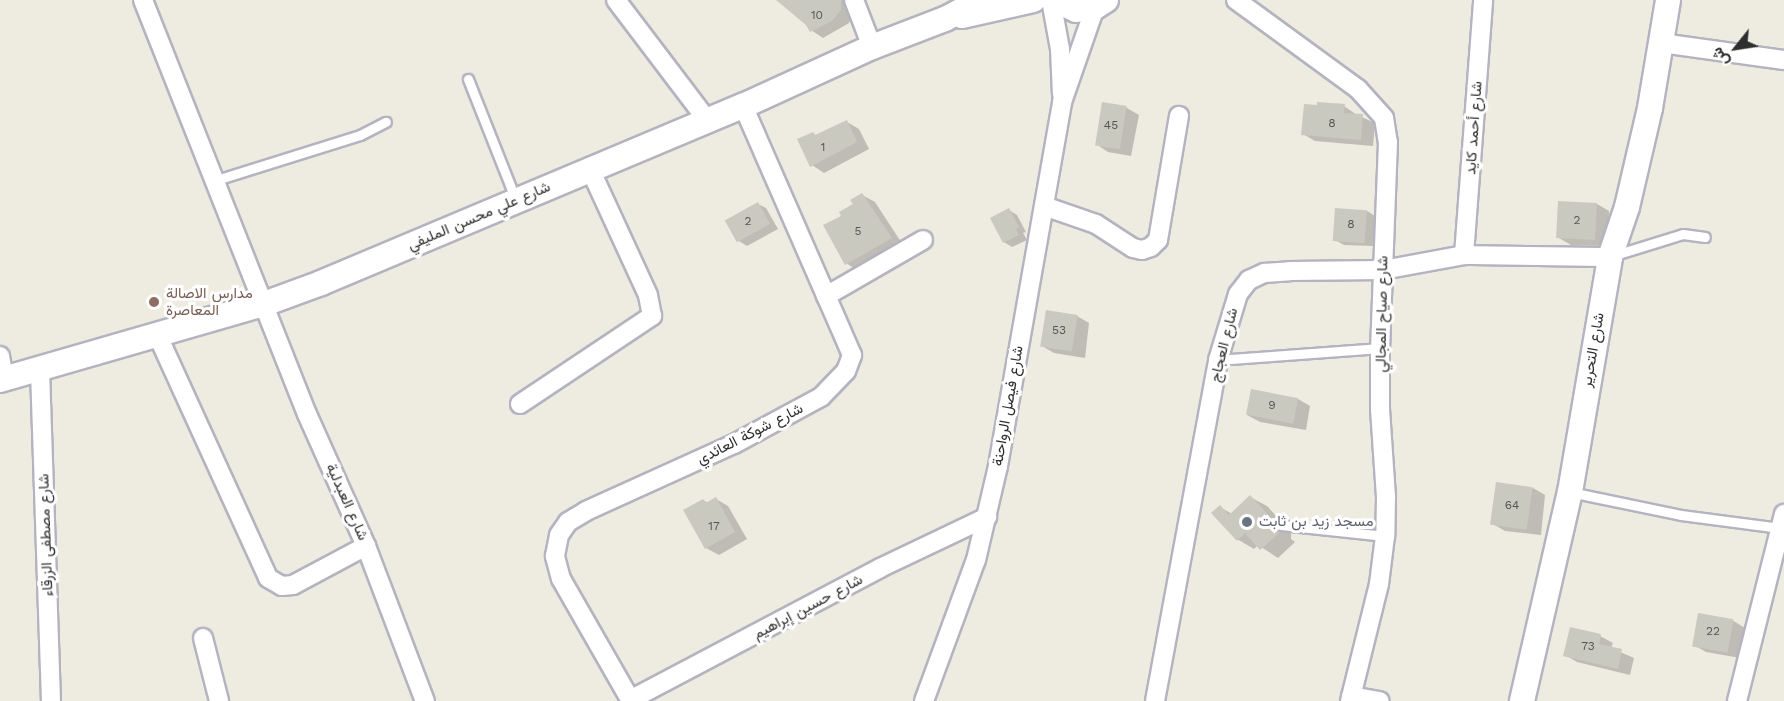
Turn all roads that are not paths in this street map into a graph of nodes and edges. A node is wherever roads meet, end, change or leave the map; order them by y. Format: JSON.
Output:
{"nodes":[{"id":1,"x":143,"y":0,"type":"edge"},
{"id":2,"x":615,"y":0,"type":"edge"},
{"id":3,"x":854,"y":0,"type":"edge"},
{"id":4,"x":980,"y":0,"type":"edge"},
{"id":5,"x":1033,"y":0,"type":"edge"},
{"id":6,"x":1053,"y":0,"type":"edge"},
{"id":7,"x":1236,"y":0,"type":"edge"},
{"id":8,"x":1483,"y":0,"type":"edge"},
{"id":9,"x":1668,"y":0,"type":"edge"},
{"id":10,"x":1100,"y":4,"type":"edge"},
{"id":11,"x":945,"y":19,"type":"junction"},
{"id":12,"x":1661,"y":43,"type":"junction"},
{"id":13,"x":872,"y":47,"type":"junction"},
{"id":14,"x":1784,"y":60,"type":"edge"},
{"id":15,"x":468,"y":79,"type":"dead end"},
{"id":16,"x":1062,"y":102,"type":"junction"},
{"id":17,"x":743,"y":106,"type":"junction"},
{"id":18,"x":1179,"y":116,"type":"dead end"},
{"id":19,"x":708,"y":121,"type":"junction"},
{"id":20,"x":386,"y":122,"type":"dead end"},
{"id":21,"x":590,"y":169,"type":"junction"},
{"id":22,"x":213,"y":181,"type":"junction"},
{"id":23,"x":516,"y":200,"type":"junction"},
{"id":24,"x":1044,"y":206,"type":"junction"},
{"id":25,"x":1705,"y":237,"type":"dead end"},
{"id":26,"x":924,"y":240,"type":"dead end"},
{"id":27,"x":1464,"y":255,"type":"junction"},
{"id":28,"x":1610,"y":257,"type":"junction"},
{"id":29,"x":1383,"y":270,"type":"junction"},
{"id":30,"x":826,"y":296,"type":"junction"},
{"id":31,"x":264,"y":304,"type":"junction"},
{"id":32,"x":157,"y":334,"type":"junction"},
{"id":33,"x":1380,"y":348,"type":"junction"},
{"id":34,"x":1218,"y":360,"type":"junction"},
{"id":35,"x":40,"y":370,"type":"junction"},
{"id":36,"x":1,"y":372,"type":"edge"},
{"id":37,"x":520,"y":404,"type":"dead end"},
{"id":38,"x":1570,"y":492,"type":"junction"},
{"id":39,"x":987,"y":517,"type":"junction"},
{"id":40,"x":1782,"y":521,"type":"edge"},
{"id":41,"x":1281,"y":525,"type":"dead end"},
{"id":42,"x":1385,"y":536,"type":"junction"},
{"id":43,"x":366,"y":546,"type":"junction"},
{"id":44,"x":203,"y":638,"type":"dead end"},
{"id":45,"x":1351,"y":698,"type":"edge"},
{"id":46,"x":51,"y":701,"type":"edge"},
{"id":47,"x":219,"y":701,"type":"edge"},
{"id":48,"x":426,"y":701,"type":"edge"},
{"id":49,"x":631,"y":701,"type":"edge"},
{"id":50,"x":924,"y":701,"type":"edge"},
{"id":51,"x":1155,"y":701,"type":"edge"},
{"id":52,"x":1380,"y":701,"type":"edge"},
{"id":53,"x":1522,"y":701,"type":"edge"},
{"id":54,"x":1737,"y":701,"type":"edge"}],
"edges":[{"from":1,"to":22,"type":"street","name":"شارع العبدلية"},
{"from":2,"to":19,"type":"street"},
{"from":3,"to":13,"type":"street"},
{"from":4,"to":11,"type":"street","name":"شارع علي محسن المليفي"},
{"from":5,"to":11,"type":"street","name":"شارع علي محسن المليفي"},
{"from":6,"to":10,"type":"street"},
{"from":6,"to":16,"type":"street","name":"شارع فيصل الرواحنة"},
{"from":7,"to":29,"type":"street","name":"شارع صياح المجالي"},
{"from":8,"to":27,"type":"street","name":"شارع أحمد كايد"},
{"from":9,"to":12,"type":"street","name":"شارع التحرير"},
{"from":10,"to":16,"type":"street","name":"شارع فيصل الرواحنة"},
{"from":11,"to":13,"type":"street","name":"شارع علي محسن المليفي"},
{"from":12,"to":14,"type":"street"},
{"from":12,"to":28,"type":"street","name":"شارع التحرير"},
{"from":13,"to":17,"type":"street","name":"شارع علي محسن المليفي"},
{"from":15,"to":23,"type":"lane"},
{"from":16,"to":24,"type":"street","name":"شارع فيصل الرواحنة"},
{"from":17,"to":19,"type":"street","name":"شارع علي محسن المليفي"},
{"from":17,"to":30,"type":"street","name":"شارع شوكة العائدي"},
{"from":18,"to":24,"type":"street"},
{"from":19,"to":21,"type":"street","name":"شارع علي محسن المليفي"},
{"from":20,"to":22,"type":"lane"},
{"from":21,"to":23,"type":"street","name":"شارع علي محسن المليفي"},
{"from":21,"to":37,"type":"street"},
{"from":22,"to":31,"type":"street","name":"شارع العبدلية"},
{"from":23,"to":31,"type":"street","name":"شارع علي محسن المليفي"},
{"from":24,"to":39,"type":"street","name":"شارع فيصل الرواحنة"},
{"from":25,"to":28,"type":"lane"},
{"from":26,"to":30,"type":"street"},
{"from":27,"to":28,"type":"street","name":"شارع العجاج"},
{"from":27,"to":29,"type":"street","name":"شارع العجاج"},
{"from":28,"to":38,"type":"street","name":"شارع التحرير"},
{"from":29,"to":33,"type":"street","name":"شارع صياح المجالي"},
{"from":29,"to":34,"type":"street","name":"شارع العجاج"},
{"from":30,"to":49,"type":"street","name":"شارع شوكة العائدي"},
{"from":31,"to":32,"type":"street","name":"شارع علي محسن المليفي"},
{"from":31,"to":43,"type":"street","name":"شارع العبدلية"},
{"from":32,"to":35,"type":"street","name":"شارع علي محسن المليفي"},
{"from":32,"to":43,"type":"street"},
{"from":33,"to":34,"type":"lane"},
{"from":33,"to":42,"type":"street","name":"شارع صياح المجالي"},
{"from":34,"to":51,"type":"street","name":"شارع العجاج"},
{"from":35,"to":36,"type":"street","name":"شارع علي محسن المليفي"},
{"from":35,"to":46,"type":"street","name":"شارع مصطفى الزرقاء"},
{"from":38,"to":40,"type":"lane"},
{"from":38,"to":53,"type":"street","name":"شارع التحرير"},
{"from":39,"to":49,"type":"street","name":"شارع حسين إبراهيم"},
{"from":39,"to":50,"type":"street","name":"شارع فيصل الرواحنة"},
{"from":40,"to":54,"type":"street"},
{"from":41,"to":42,"type":"lane"},
{"from":42,"to":45,"type":"street","name":"شارع صياح المجالي"},
{"from":43,"to":48,"type":"street","name":"شارع العبدلية"},
{"from":44,"to":47,"type":"street"},
{"from":45,"to":52,"type":"street","name":"شارع صياح المجالي"}]}
